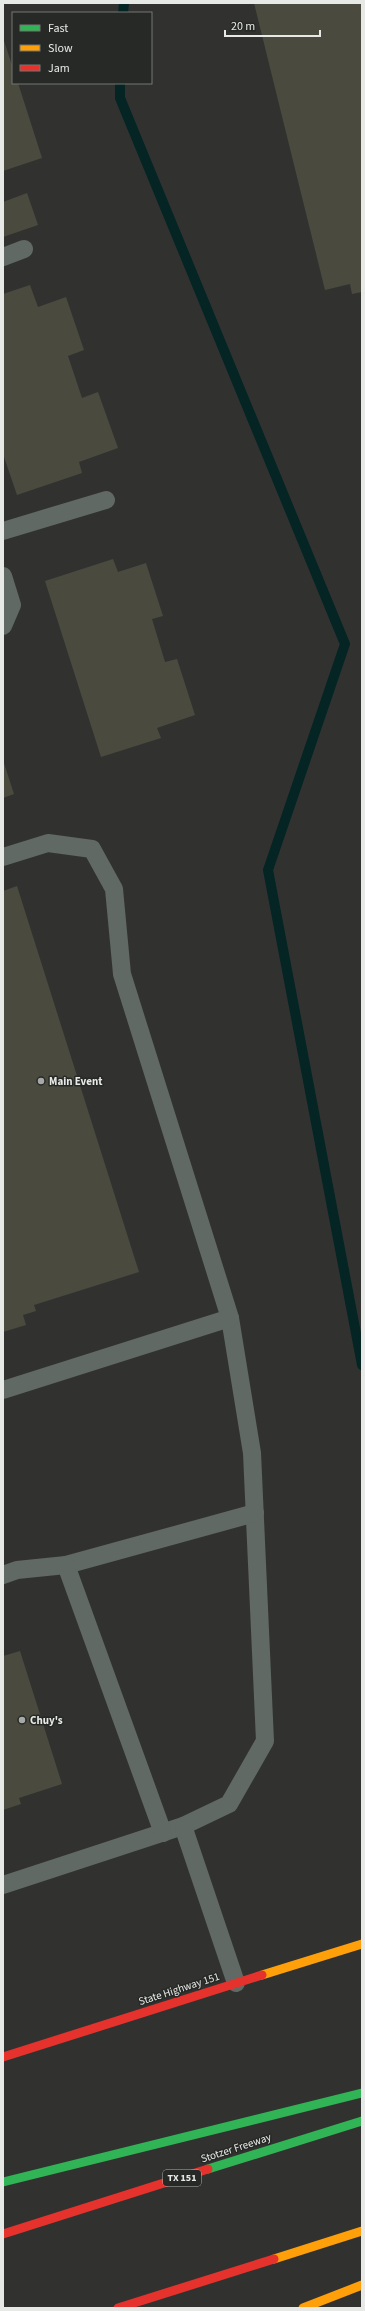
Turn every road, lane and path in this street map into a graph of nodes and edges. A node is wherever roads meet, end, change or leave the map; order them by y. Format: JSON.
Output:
{"nodes":[{"id":1,"x":24,"y":249,"type":"dead end"},
{"id":2,"x":3,"y":257,"type":"edge"},
{"id":3,"x":106,"y":500,"type":"dead end"},
{"id":4,"x":3,"y":531,"type":"edge"},
{"id":5,"x":3,"y":576,"type":"edge"},
{"id":6,"x":3,"y":626,"type":"edge"},
{"id":7,"x":3,"y":858,"type":"edge"},
{"id":8,"x":230,"y":1318,"type":"junction"},
{"id":9,"x":3,"y":1390,"type":"edge"},
{"id":10,"x":255,"y":1513,"type":"junction"},
{"id":11,"x":66,"y":1565,"type":"junction"},
{"id":12,"x":3,"y":1575,"type":"edge"},
{"id":13,"x":182,"y":1826,"type":"junction"},
{"id":14,"x":163,"y":1833,"type":"junction"},
{"id":15,"x":3,"y":1885,"type":"edge"},
{"id":16,"x":362,"y":1944,"type":"edge"},
{"id":17,"x":236,"y":1983,"type":"junction"},
{"id":18,"x":3,"y":2057,"type":"edge"},
{"id":19,"x":362,"y":2092,"type":"edge"},
{"id":20,"x":362,"y":2121,"type":"edge"},
{"id":21,"x":3,"y":2182,"type":"edge"},
{"id":22,"x":362,"y":2230,"type":"edge"},
{"id":23,"x":3,"y":2234,"type":"edge"},
{"id":24,"x":362,"y":2285,"type":"edge"},
{"id":25,"x":118,"y":2308,"type":"edge"},
{"id":26,"x":303,"y":2308,"type":"edge"}],
"edges":[{"from":1,"to":2,"type":"lane"},
{"from":3,"to":4,"type":"lane"},
{"from":5,"to":6,"type":"lane"},
{"from":7,"to":8,"type":"lane"},
{"from":8,"to":9,"type":"lane"},
{"from":8,"to":10,"type":"lane"},
{"from":10,"to":11,"type":"lane"},
{"from":10,"to":13,"type":"lane"},
{"from":11,"to":12,"type":"lane"},
{"from":11,"to":14,"type":"lane"},
{"from":13,"to":14,"type":"lane"},
{"from":13,"to":17,"type":"lane"},
{"from":14,"to":15,"type":"lane"},
{"from":16,"to":17,"type":"main road","name":"State Highway 151"},
{"from":17,"to":18,"type":"main road","name":"State Highway 151"},
{"from":19,"to":21,"type":"main road"},
{"from":20,"to":23,"type":"main road","name":"Stotzer Freeway","number":"TX 151"},
{"from":22,"to":25,"type":"main road"},
{"from":24,"to":26,"type":"main road"}]}
